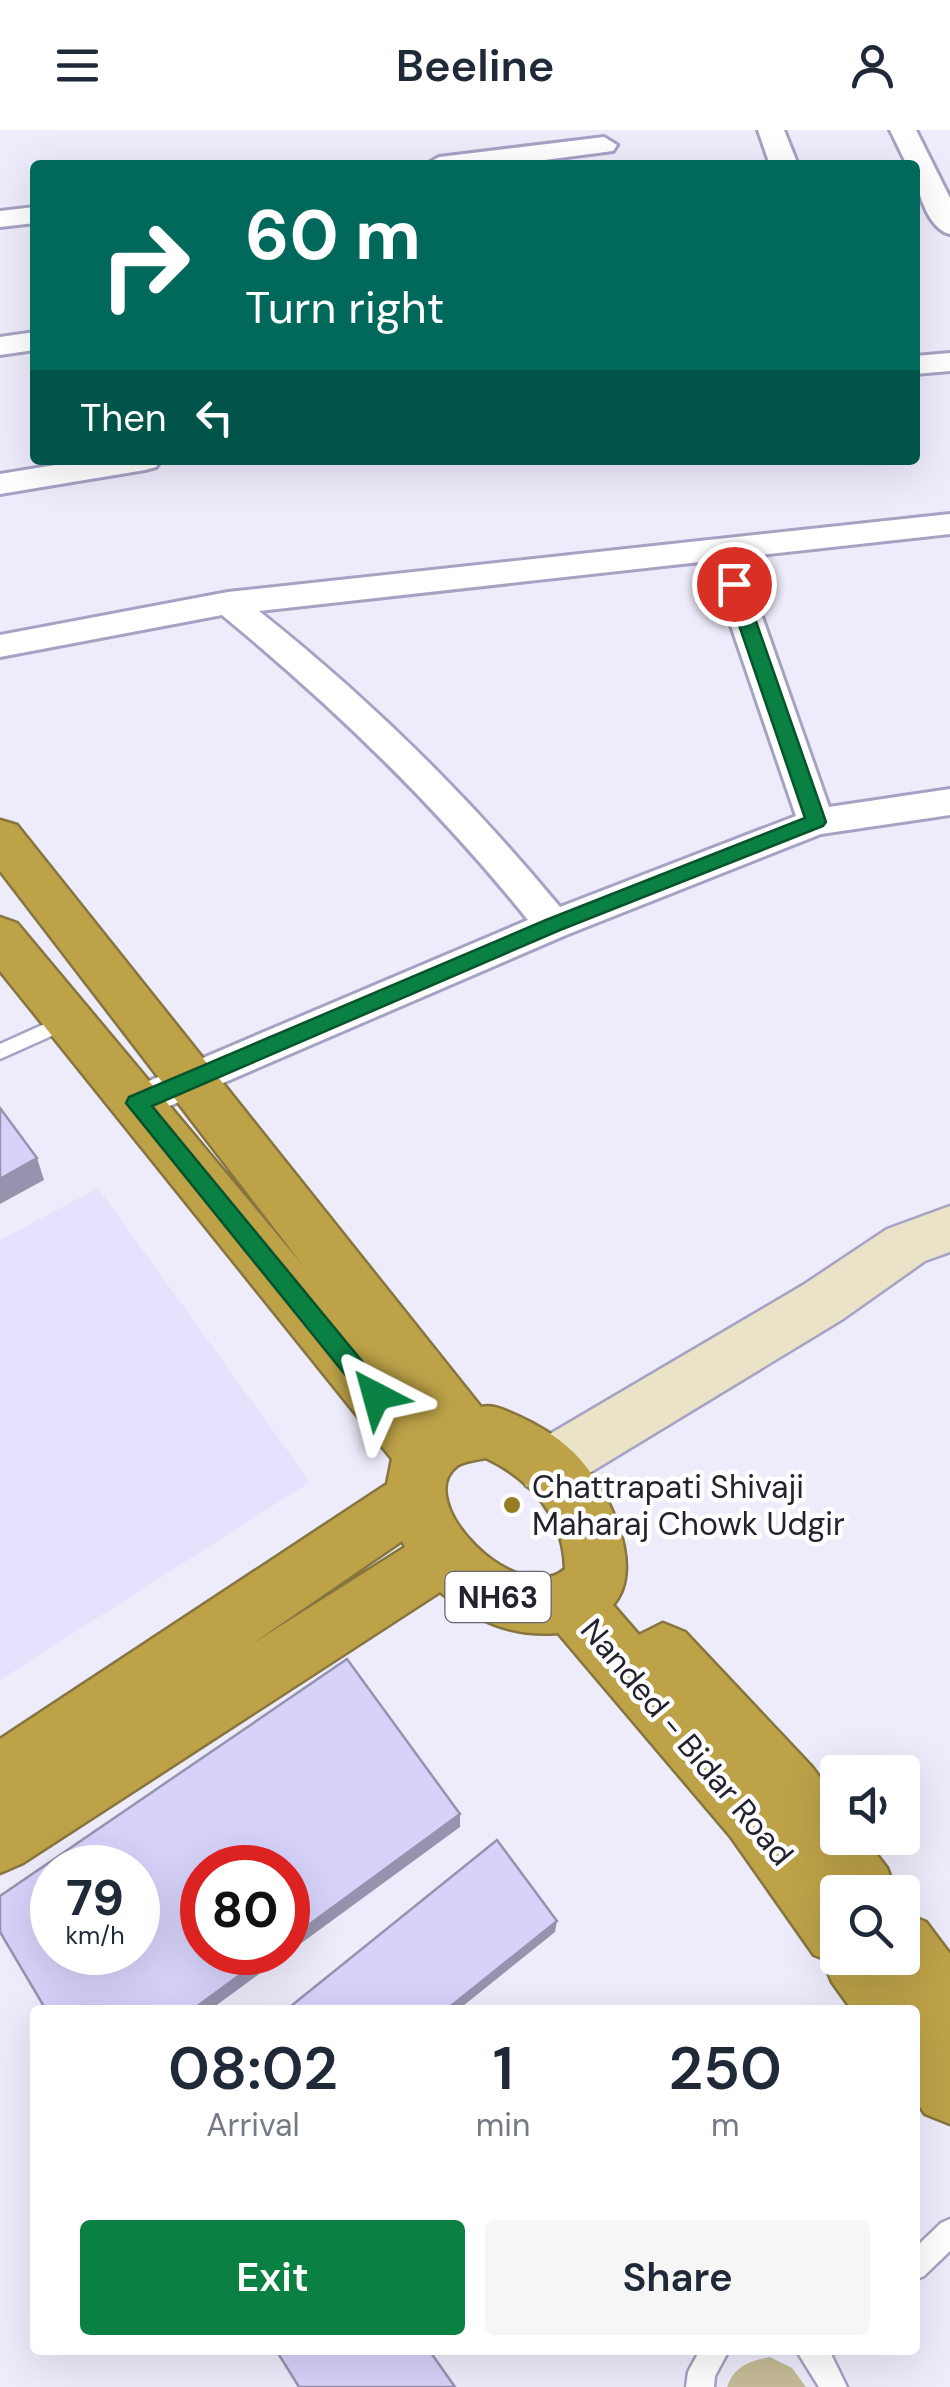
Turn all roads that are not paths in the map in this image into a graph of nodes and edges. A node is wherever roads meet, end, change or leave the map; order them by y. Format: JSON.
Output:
{"nodes":[{"id":1,"x":771,"y":130,"type":"edge"},
{"id":2,"x":904,"y":130,"type":"edge"},
{"id":3,"x":605,"y":147,"type":"edge"},
{"id":4,"x":485,"y":160,"type":"edge"},
{"id":5,"x":782,"y":160,"type":"edge"},
{"id":6,"x":915,"y":160,"type":"edge"},
{"id":7,"x":920,"y":172,"type":"edge"},
{"id":8,"x":30,"y":215,"type":"edge"},
{"id":9,"x":0,"y":219,"type":"edge"},
{"id":10,"x":944,"y":235,"type":"edge"},
{"id":11,"x":30,"y":342,"type":"edge"},
{"id":12,"x":0,"y":346,"type":"edge"},
{"id":13,"x":950,"y":362,"type":"edge"},
{"id":14,"x":920,"y":365,"type":"edge"},
{"id":15,"x":115,"y":465,"type":"edge"},
{"id":16,"x":0,"y":484,"type":"edge"},
{"id":17,"x":943,"y":524,"type":"edge"},
{"id":18,"x":722,"y":551,"type":"junction"},
{"id":19,"x":950,"y":560,"type":"edge"},
{"id":20,"x":228,"y":603,"type":"junction"},
{"id":21,"x":0,"y":646,"type":"edge"},
{"id":22,"x":950,"y":802,"type":"edge"},
{"id":23,"x":816,"y":822,"type":"junction"},
{"id":24,"x":0,"y":837,"type":"edge"},
{"id":25,"x":553,"y":925,"type":"junction"},
{"id":26,"x":0,"y":936,"type":"edge"},
{"id":27,"x":71,"y":1019,"type":"junction"},
{"id":28,"x":0,"y":1052,"type":"edge"},
{"id":29,"x":192,"y":1080,"type":"junction"},
{"id":30,"x":137,"y":1103,"type":"junction"},
{"id":31,"x":950,"y":1228,"type":"edge"},
{"id":32,"x":434,"y":1462,"type":"junction"},
{"id":33,"x":547,"y":1467,"type":"junction"},
{"id":34,"x":444,"y":1556,"type":"junction"},
{"id":35,"x":584,"y":1592,"type":"junction"},
{"id":36,"x":0,"y":1777,"type":"edge"},
{"id":37,"x":0,"y":1840,"type":"edge"},
{"id":38,"x":850,"y":1875,"type":"edge"},
{"id":39,"x":820,"y":1906,"type":"edge"},
{"id":40,"x":920,"y":1971,"type":"edge"},
{"id":41,"x":868,"y":1975,"type":"edge"},
{"id":42,"x":890,"y":2005,"type":"edge"},
{"id":43,"x":950,"y":2012,"type":"edge"},
{"id":44,"x":920,"y":2047,"type":"edge"},
{"id":45,"x":950,"y":2088,"type":"edge"},
{"id":46,"x":950,"y":2232,"type":"edge"},
{"id":47,"x":920,"y":2261,"type":"edge"},
{"id":48,"x":712,"y":2355,"type":"edge"},
{"id":49,"x":821,"y":2355,"type":"edge"},
{"id":50,"x":700,"y":2387,"type":"edge"},
{"id":51,"x":833,"y":2387,"type":"edge"}],
"edges":[{"from":1,"to":5,"type":"street"},
{"from":2,"to":6,"type":"street"},
{"from":3,"to":4,"type":"street"},
{"from":7,"to":10,"type":"street"},
{"from":8,"to":9,"type":"street"},
{"from":11,"to":12,"type":"street"},
{"from":13,"to":14,"type":"street"},
{"from":15,"to":16,"type":"street"},
{"from":17,"to":18,"type":"street"},
{"from":17,"to":19,"type":"street"},
{"from":18,"to":20,"type":"street"},
{"from":18,"to":23,"type":"street"},
{"from":20,"to":21,"type":"street"},
{"from":20,"to":25,"type":"street"},
{"from":22,"to":23,"type":"street"},
{"from":23,"to":25,"type":"street"},
{"from":24,"to":29,"type":"highway"},
{"from":25,"to":29,"type":"street"},
{"from":26,"to":27,"type":"highway"},
{"from":27,"to":28,"type":"lane"},
{"from":27,"to":30,"type":"highway"},
{"from":29,"to":30,"type":"street"},
{"from":29,"to":32,"type":"highway"},
{"from":30,"to":32,"type":"highway"},
{"from":31,"to":33,"type":"street"},
{"from":32,"to":33,"type":"highway","number":"NH63"},
{"from":32,"to":34,"type":"highway","number":"NH63"},
{"from":32,"to":36,"type":"highway"},
{"from":33,"to":35,"type":"highway","number":"NH63"},
{"from":34,"to":35,"type":"highway","number":"NH63"},
{"from":34,"to":37,"type":"highway","number":"NH63"},
{"from":35,"to":38,"type":"highway","name":"Nanded - Bidar Road","number":"NH63"},
{"from":35,"to":39,"type":"highway","name":"Nanded - Bidar Road","number":"NH63"},
{"from":40,"to":43,"type":"highway"},
{"from":41,"to":42,"type":"highway"},
{"from":44,"to":45,"type":"highway"},
{"from":46,"to":47,"type":"lane"},
{"from":48,"to":50,"type":"lane"},
{"from":49,"to":51,"type":"lane"}]}
